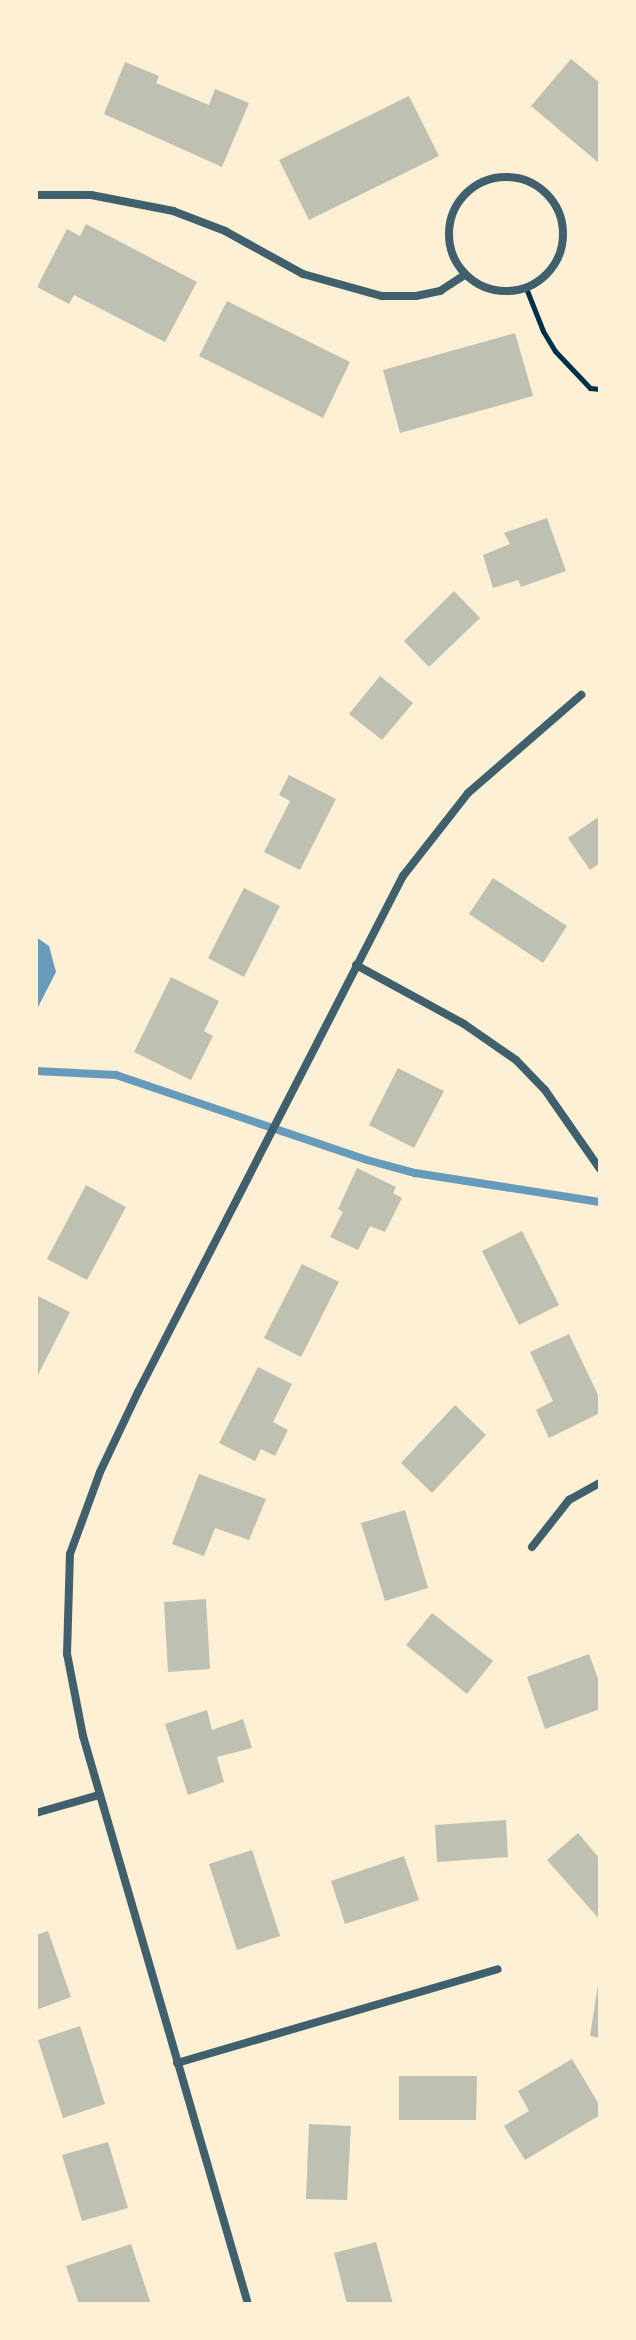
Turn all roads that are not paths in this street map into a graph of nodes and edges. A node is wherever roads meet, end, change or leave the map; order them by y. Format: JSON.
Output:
{"nodes":[{"id":1,"x":36,"y":195,"type":"edge"},
{"id":2,"x":465,"y":275,"type":"junction"},
{"id":3,"x":581,"y":695,"type":"dead end"},
{"id":4,"x":356,"y":965,"type":"junction"},
{"id":5,"x":600,"y":1169,"type":"edge"},
{"id":6,"x":600,"y":1483,"type":"edge"},
{"id":7,"x":532,"y":1547,"type":"dead end"},
{"id":8,"x":99,"y":1795,"type":"junction"},
{"id":9,"x":36,"y":1813,"type":"edge"},
{"id":10,"x":498,"y":1969,"type":"dead end"},
{"id":11,"x":177,"y":2063,"type":"junction"},
{"id":12,"x":248,"y":2304,"type":"edge"}],
"edges":[{"from":1,"to":2,"type":"street"},
{"from":2,"to":2,"type":"street"},
{"from":3,"to":4,"type":"street"},
{"from":4,"to":5,"type":"street"},
{"from":4,"to":8,"type":"street"},
{"from":6,"to":7,"type":"street"},
{"from":8,"to":9,"type":"street"},
{"from":8,"to":11,"type":"street"},
{"from":10,"to":11,"type":"street"},
{"from":11,"to":12,"type":"street"}]}
